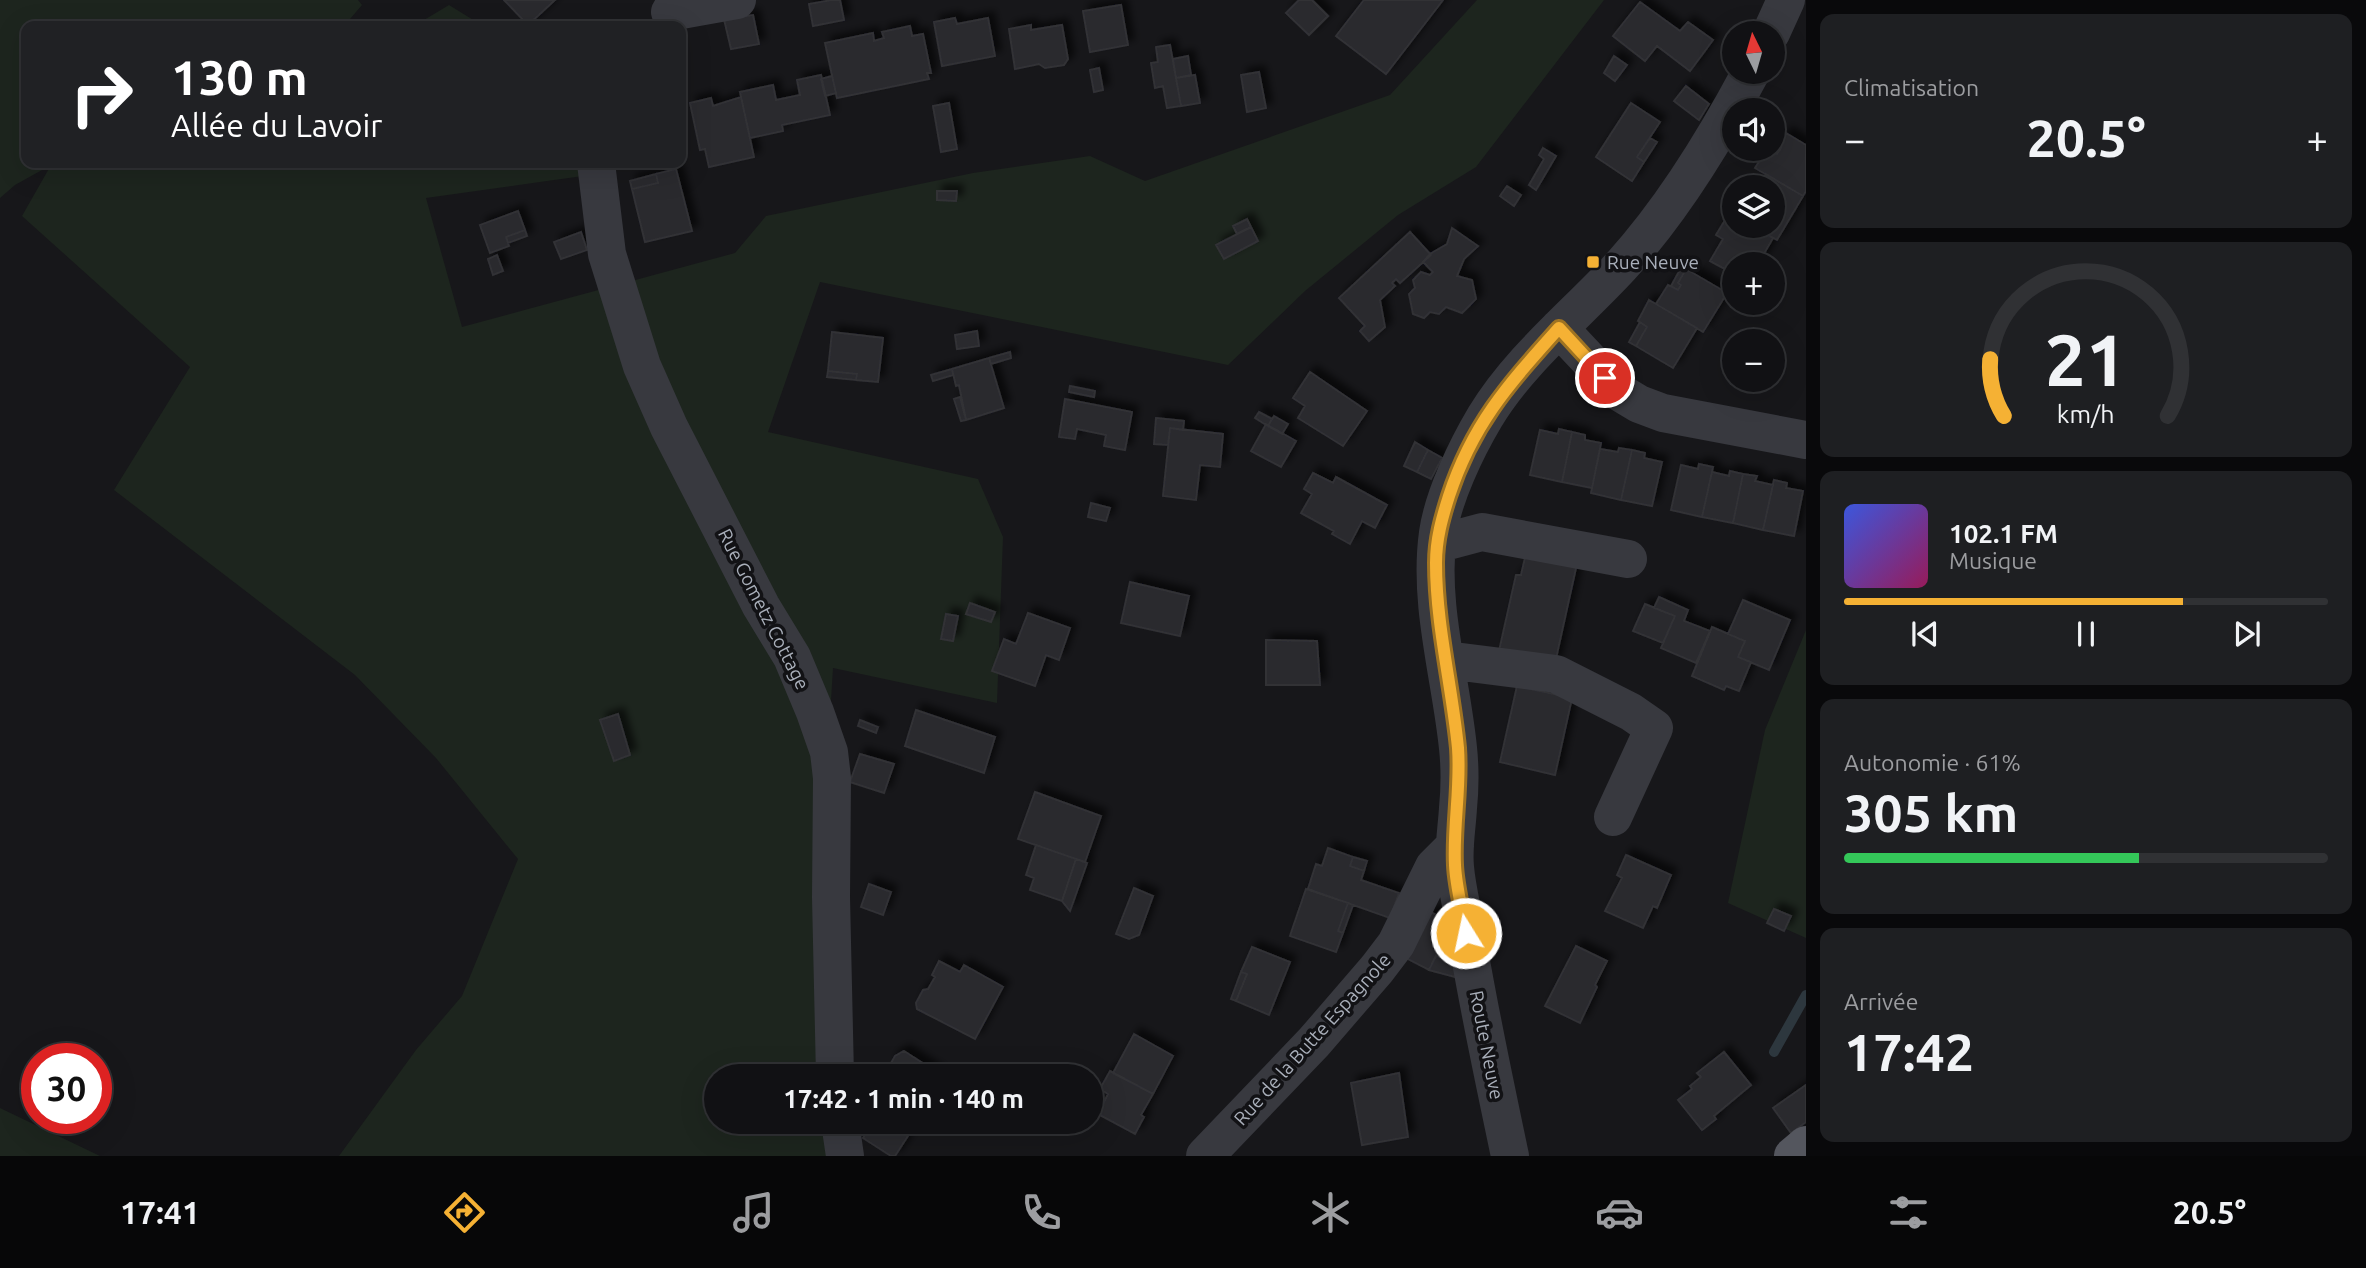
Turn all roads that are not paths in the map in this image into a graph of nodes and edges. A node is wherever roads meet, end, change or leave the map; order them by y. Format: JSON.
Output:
{"nodes":[{"id":1,"x":737,"y":0,"type":"edge"},
{"id":2,"x":1786,"y":0,"type":"edge"},
{"id":3,"x":662,"y":13,"type":"edge"},
{"id":4,"x":1776,"y":21,"type":"edge"},
{"id":5,"x":1744,"y":84,"type":"edge"},
{"id":6,"x":597,"y":168,"type":"edge"},
{"id":7,"x":1559,"y":328,"type":"junction"},
{"id":8,"x":1806,"y":440,"type":"edge"},
{"id":9,"x":1437,"y":544,"type":"junction"},
{"id":10,"x":1628,"y":559,"type":"dead end"},
{"id":11,"x":1446,"y":660,"type":"junction"},
{"id":12,"x":1613,"y":817,"type":"dead end"},
{"id":13,"x":1455,"y":846,"type":"junction"},
{"id":14,"x":835,"y":1064,"type":"edge"},
{"id":15,"x":842,"y":1134,"type":"edge"},
{"id":16,"x":1806,"y":1145,"type":"edge"},
{"id":17,"x":845,"y":1156,"type":"edge"},
{"id":18,"x":1205,"y":1156,"type":"edge"},
{"id":19,"x":1510,"y":1156,"type":"edge"},
{"id":20,"x":1793,"y":1156,"type":"edge"}],
"edges":[{"from":1,"to":3,"type":"street"},
{"from":2,"to":4,"type":"street"},
{"from":5,"to":7,"type":"street","name":"Route Neuve"},
{"from":6,"to":14,"type":"street","name":"Rue Gometz Cottage"},
{"from":7,"to":8,"type":"street"},
{"from":7,"to":9,"type":"street","name":"Route Neuve"},
{"from":9,"to":10,"type":"street"},
{"from":9,"to":11,"type":"street","name":"Route Neuve"},
{"from":11,"to":12,"type":"street"},
{"from":11,"to":13,"type":"street","name":"Route Neuve"},
{"from":13,"to":18,"type":"street","name":"Rue de la Butte Espagnole"},
{"from":13,"to":19,"type":"street","name":"Route Neuve"},
{"from":15,"to":17,"type":"street"},
{"from":16,"to":20,"type":"main road"}]}
